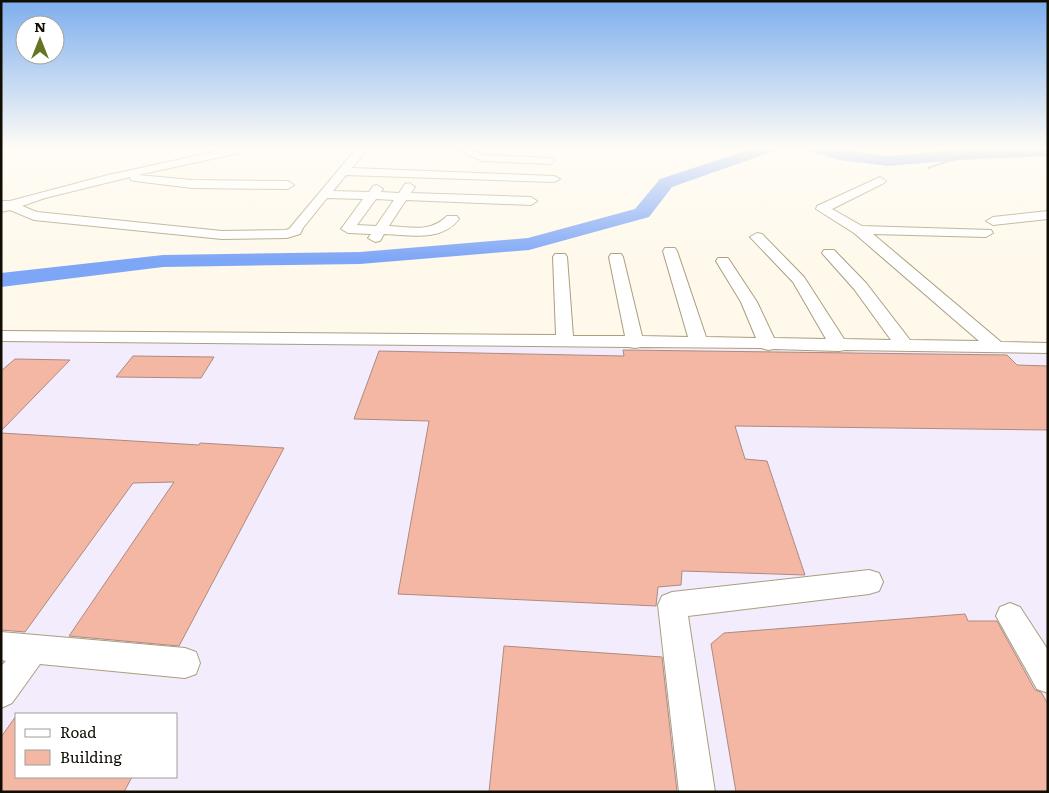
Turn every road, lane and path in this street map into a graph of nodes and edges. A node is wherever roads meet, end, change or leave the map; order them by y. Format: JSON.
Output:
{"nodes":[{"id":1,"x":77,"y":186,"type":"edge"},
{"id":2,"x":330,"y":186,"type":"edge"},
{"id":3,"x":379,"y":186,"type":"edge"},
{"id":4,"x":410,"y":186,"type":"edge"},
{"id":5,"x":440,"y":186,"type":"edge"},
{"id":6,"x":472,"y":186,"type":"edge"},
{"id":7,"x":869,"y":186,"type":"edge"},
{"id":8,"x":437,"y":193,"type":"junction"},
{"id":9,"x":324,"y":194,"type":"junction"},
{"id":10,"x":372,"y":196,"type":"junction"},
{"id":11,"x":403,"y":197,"type":"junction"},
{"id":12,"x":467,"y":200,"type":"junction"},
{"id":13,"x":531,"y":201,"type":"dead end"},
{"id":14,"x":4,"y":206,"type":"edge"},
{"id":15,"x":1048,"y":216,"type":"edge"},
{"id":16,"x":452,"y":220,"type":"dead end"},
{"id":17,"x":993,"y":221,"type":"dead end"},
{"id":18,"x":381,"y":230,"type":"junction"},
{"id":19,"x":859,"y":230,"type":"junction"},
{"id":20,"x":416,"y":231,"type":"junction"},
{"id":21,"x":986,"y":233,"type":"dead end"},
{"id":22,"x":758,"y":237,"type":"dead end"},
{"id":23,"x":373,"y":242,"type":"dead end"},
{"id":24,"x":670,"y":251,"type":"dead end"},
{"id":25,"x":830,"y":253,"type":"dead end"},
{"id":26,"x":560,"y":257,"type":"dead end"},
{"id":27,"x":616,"y":257,"type":"dead end"},
{"id":28,"x":723,"y":261,"type":"dead end"},
{"id":29,"x":1,"y":336,"type":"edge"},
{"id":30,"x":565,"y":342,"type":"junction"},
{"id":31,"x":699,"y":342,"type":"junction"},
{"id":32,"x":635,"y":343,"type":"junction"},
{"id":33,"x":768,"y":345,"type":"junction"},
{"id":34,"x":839,"y":346,"type":"junction"},
{"id":35,"x":904,"y":346,"type":"junction"},
{"id":36,"x":996,"y":348,"type":"junction"},
{"id":37,"x":1048,"y":348,"type":"edge"},
{"id":38,"x":869,"y":582,"type":"dead end"},
{"id":39,"x":1010,"y":616,"type":"dead end"},
{"id":40,"x":1,"y":646,"type":"edge"},
{"id":41,"x":34,"y":648,"type":"junction"},
{"id":42,"x":184,"y":663,"type":"dead end"},
{"id":43,"x":1048,"y":678,"type":"edge"},
{"id":44,"x":1,"y":692,"type":"edge"},
{"id":45,"x":697,"y":792,"type":"edge"}],
"edges":[{"from":1,"to":14,"type":"street"},
{"from":2,"to":9,"type":"street"},
{"from":3,"to":10,"type":"street"},
{"from":4,"to":11,"type":"street"},
{"from":5,"to":8,"type":"street"},
{"from":6,"to":12,"type":"street"},
{"from":7,"to":19,"type":"street"},
{"from":8,"to":11,"type":"street"},
{"from":8,"to":12,"type":"street"},
{"from":8,"to":20,"type":"street"},
{"from":9,"to":10,"type":"street"},
{"from":9,"to":14,"type":"street"},
{"from":10,"to":11,"type":"street"},
{"from":10,"to":18,"type":"street"},
{"from":11,"to":18,"type":"street"},
{"from":12,"to":13,"type":"street"},
{"from":15,"to":17,"type":"street"},
{"from":16,"to":20,"type":"street"},
{"from":18,"to":20,"type":"street"},
{"from":18,"to":23,"type":"street"},
{"from":19,"to":21,"type":"street"},
{"from":19,"to":36,"type":"street"},
{"from":22,"to":34,"type":"street"},
{"from":24,"to":31,"type":"street"},
{"from":25,"to":35,"type":"street"},
{"from":26,"to":30,"type":"street"},
{"from":27,"to":32,"type":"street"},
{"from":28,"to":33,"type":"street"},
{"from":29,"to":30,"type":"street"},
{"from":30,"to":32,"type":"street"},
{"from":31,"to":32,"type":"street"},
{"from":31,"to":33,"type":"street"},
{"from":33,"to":34,"type":"street"},
{"from":34,"to":35,"type":"street"},
{"from":35,"to":36,"type":"street"},
{"from":36,"to":37,"type":"street"},
{"from":38,"to":45,"type":"street"},
{"from":39,"to":43,"type":"street"},
{"from":40,"to":41,"type":"street"},
{"from":41,"to":42,"type":"street"},
{"from":41,"to":44,"type":"street"}]}
